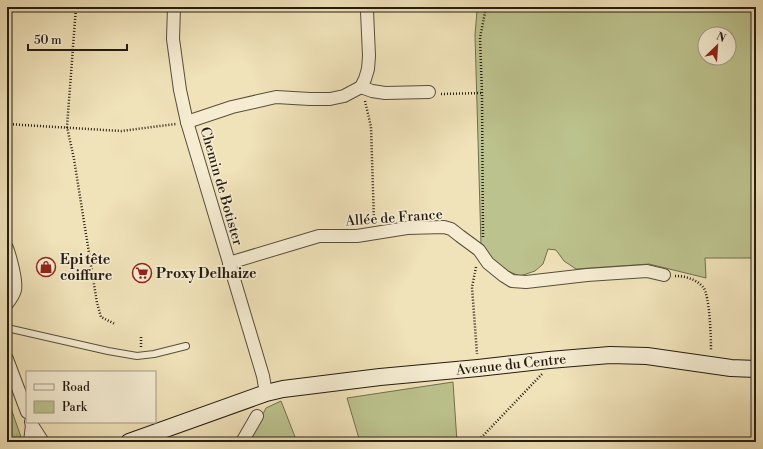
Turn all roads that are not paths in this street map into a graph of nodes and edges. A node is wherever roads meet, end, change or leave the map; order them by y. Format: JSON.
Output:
{"nodes":[{"id":1,"x":174,"y":7,"type":"edge"},
{"id":2,"x":368,"y":7,"type":"edge"},
{"id":3,"x":361,"y":87,"type":"junction"},
{"id":4,"x":429,"y":92,"type":"road end"},
{"id":5,"x":187,"y":122,"type":"junction"},
{"id":6,"x":7,"y":248,"type":"edge"},
{"id":7,"x":228,"y":263,"type":"junction"},
{"id":8,"x":664,"y":275,"type":"road end"},
{"id":9,"x":7,"y":304,"type":"edge"},
{"id":10,"x":7,"y":328,"type":"edge"},
{"id":11,"x":186,"y":346,"type":"dead end"},
{"id":12,"x":7,"y":359,"type":"edge"},
{"id":13,"x":756,"y":369,"type":"edge"},
{"id":14,"x":266,"y":393,"type":"junction"},
{"id":15,"x":26,"y":409,"type":"edge"},
{"id":16,"x":257,"y":416,"type":"dead end"},
{"id":17,"x":31,"y":424,"type":"edge"},
{"id":18,"x":30,"y":442,"type":"edge"},
{"id":19,"x":44,"y":442,"type":"edge"},
{"id":20,"x":130,"y":442,"type":"edge"},
{"id":21,"x":242,"y":442,"type":"edge"}],
"edges":[{"from":1,"to":5,"type":"street","name":"Chemin de Botister"},
{"from":2,"to":3,"type":"street"},
{"from":3,"to":4,"type":"street"},
{"from":3,"to":5,"type":"street"},
{"from":5,"to":7,"type":"street","name":"Chemin de Botister"},
{"from":6,"to":9,"type":"street"},
{"from":7,"to":8,"type":"street","name":"Allée de France"},
{"from":7,"to":14,"type":"street","name":"Chemin de Botister"},
{"from":10,"to":11,"type":"lane"},
{"from":12,"to":15,"type":"street"},
{"from":13,"to":14,"type":"street","name":"Avenue du Centre"},
{"from":14,"to":20,"type":"street","name":"Avenue du Centre"},
{"from":16,"to":21,"type":"street"},
{"from":17,"to":18,"type":"street"},
{"from":17,"to":19,"type":"street"}]}
